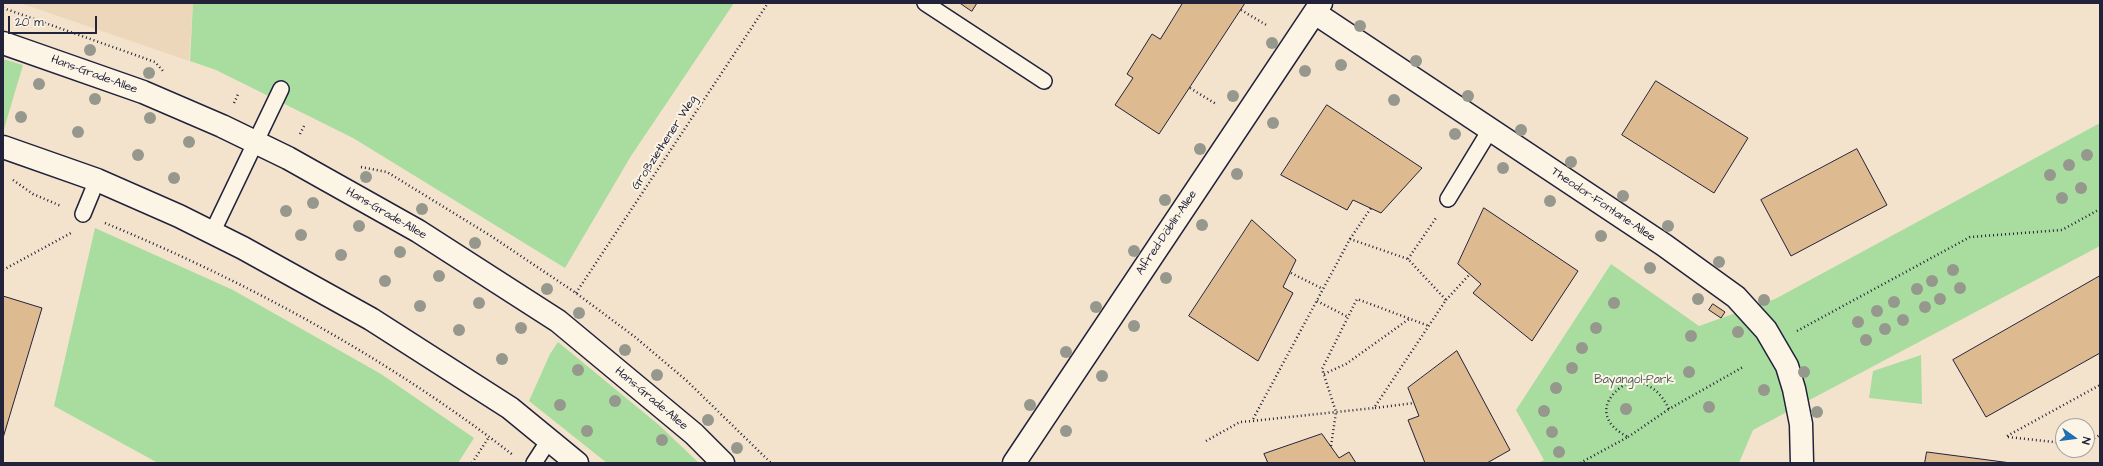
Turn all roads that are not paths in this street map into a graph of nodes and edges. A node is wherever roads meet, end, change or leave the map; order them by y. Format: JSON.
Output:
{"nodes":[{"id":1,"x":925,"y":3,"type":"edge"},
{"id":2,"x":1318,"y":8,"type":"edge"},
{"id":3,"x":3,"y":43,"type":"edge"},
{"id":4,"x":1044,"y":81,"type":"dead end"},
{"id":5,"x":281,"y":89,"type":"dead end"},
{"id":6,"x":1490,"y":130,"type":"junction"},
{"id":7,"x":256,"y":142,"type":"junction"},
{"id":8,"x":3,"y":147,"type":"edge"},
{"id":9,"x":97,"y":180,"type":"junction"},
{"id":10,"x":1448,"y":199,"type":"road end"},
{"id":11,"x":87,"y":216,"type":"road end"},
{"id":12,"x":212,"y":233,"type":"junction"},
{"id":13,"x":549,"y":440,"type":"junction"},
{"id":14,"x":534,"y":463,"type":"edge"},
{"id":15,"x":577,"y":463,"type":"edge"},
{"id":16,"x":723,"y":463,"type":"edge"},
{"id":17,"x":1014,"y":463,"type":"edge"},
{"id":18,"x":1802,"y":463,"type":"edge"}],
"edges":[{"from":1,"to":4,"type":"lane"},
{"from":2,"to":6,"type":"street","name":"Theodor-Fontane-Allee"},
{"from":2,"to":17,"type":"street","name":"Alfred-Döblin-Allee"},
{"from":3,"to":7,"type":"street","name":"Hans-Grade-Allee"},
{"from":5,"to":7,"type":"lane"},
{"from":6,"to":10,"type":"lane"},
{"from":6,"to":18,"type":"street","name":"Theodor-Fontane-Allee"},
{"from":7,"to":12,"type":"lane"},
{"from":7,"to":16,"type":"street","name":"Hans-Grade-Allee"},
{"from":8,"to":9,"type":"street"},
{"from":9,"to":11,"type":"lane"},
{"from":9,"to":12,"type":"street"},
{"from":12,"to":13,"type":"street"},
{"from":13,"to":14,"type":"lane"},
{"from":13,"to":15,"type":"street"}]}
